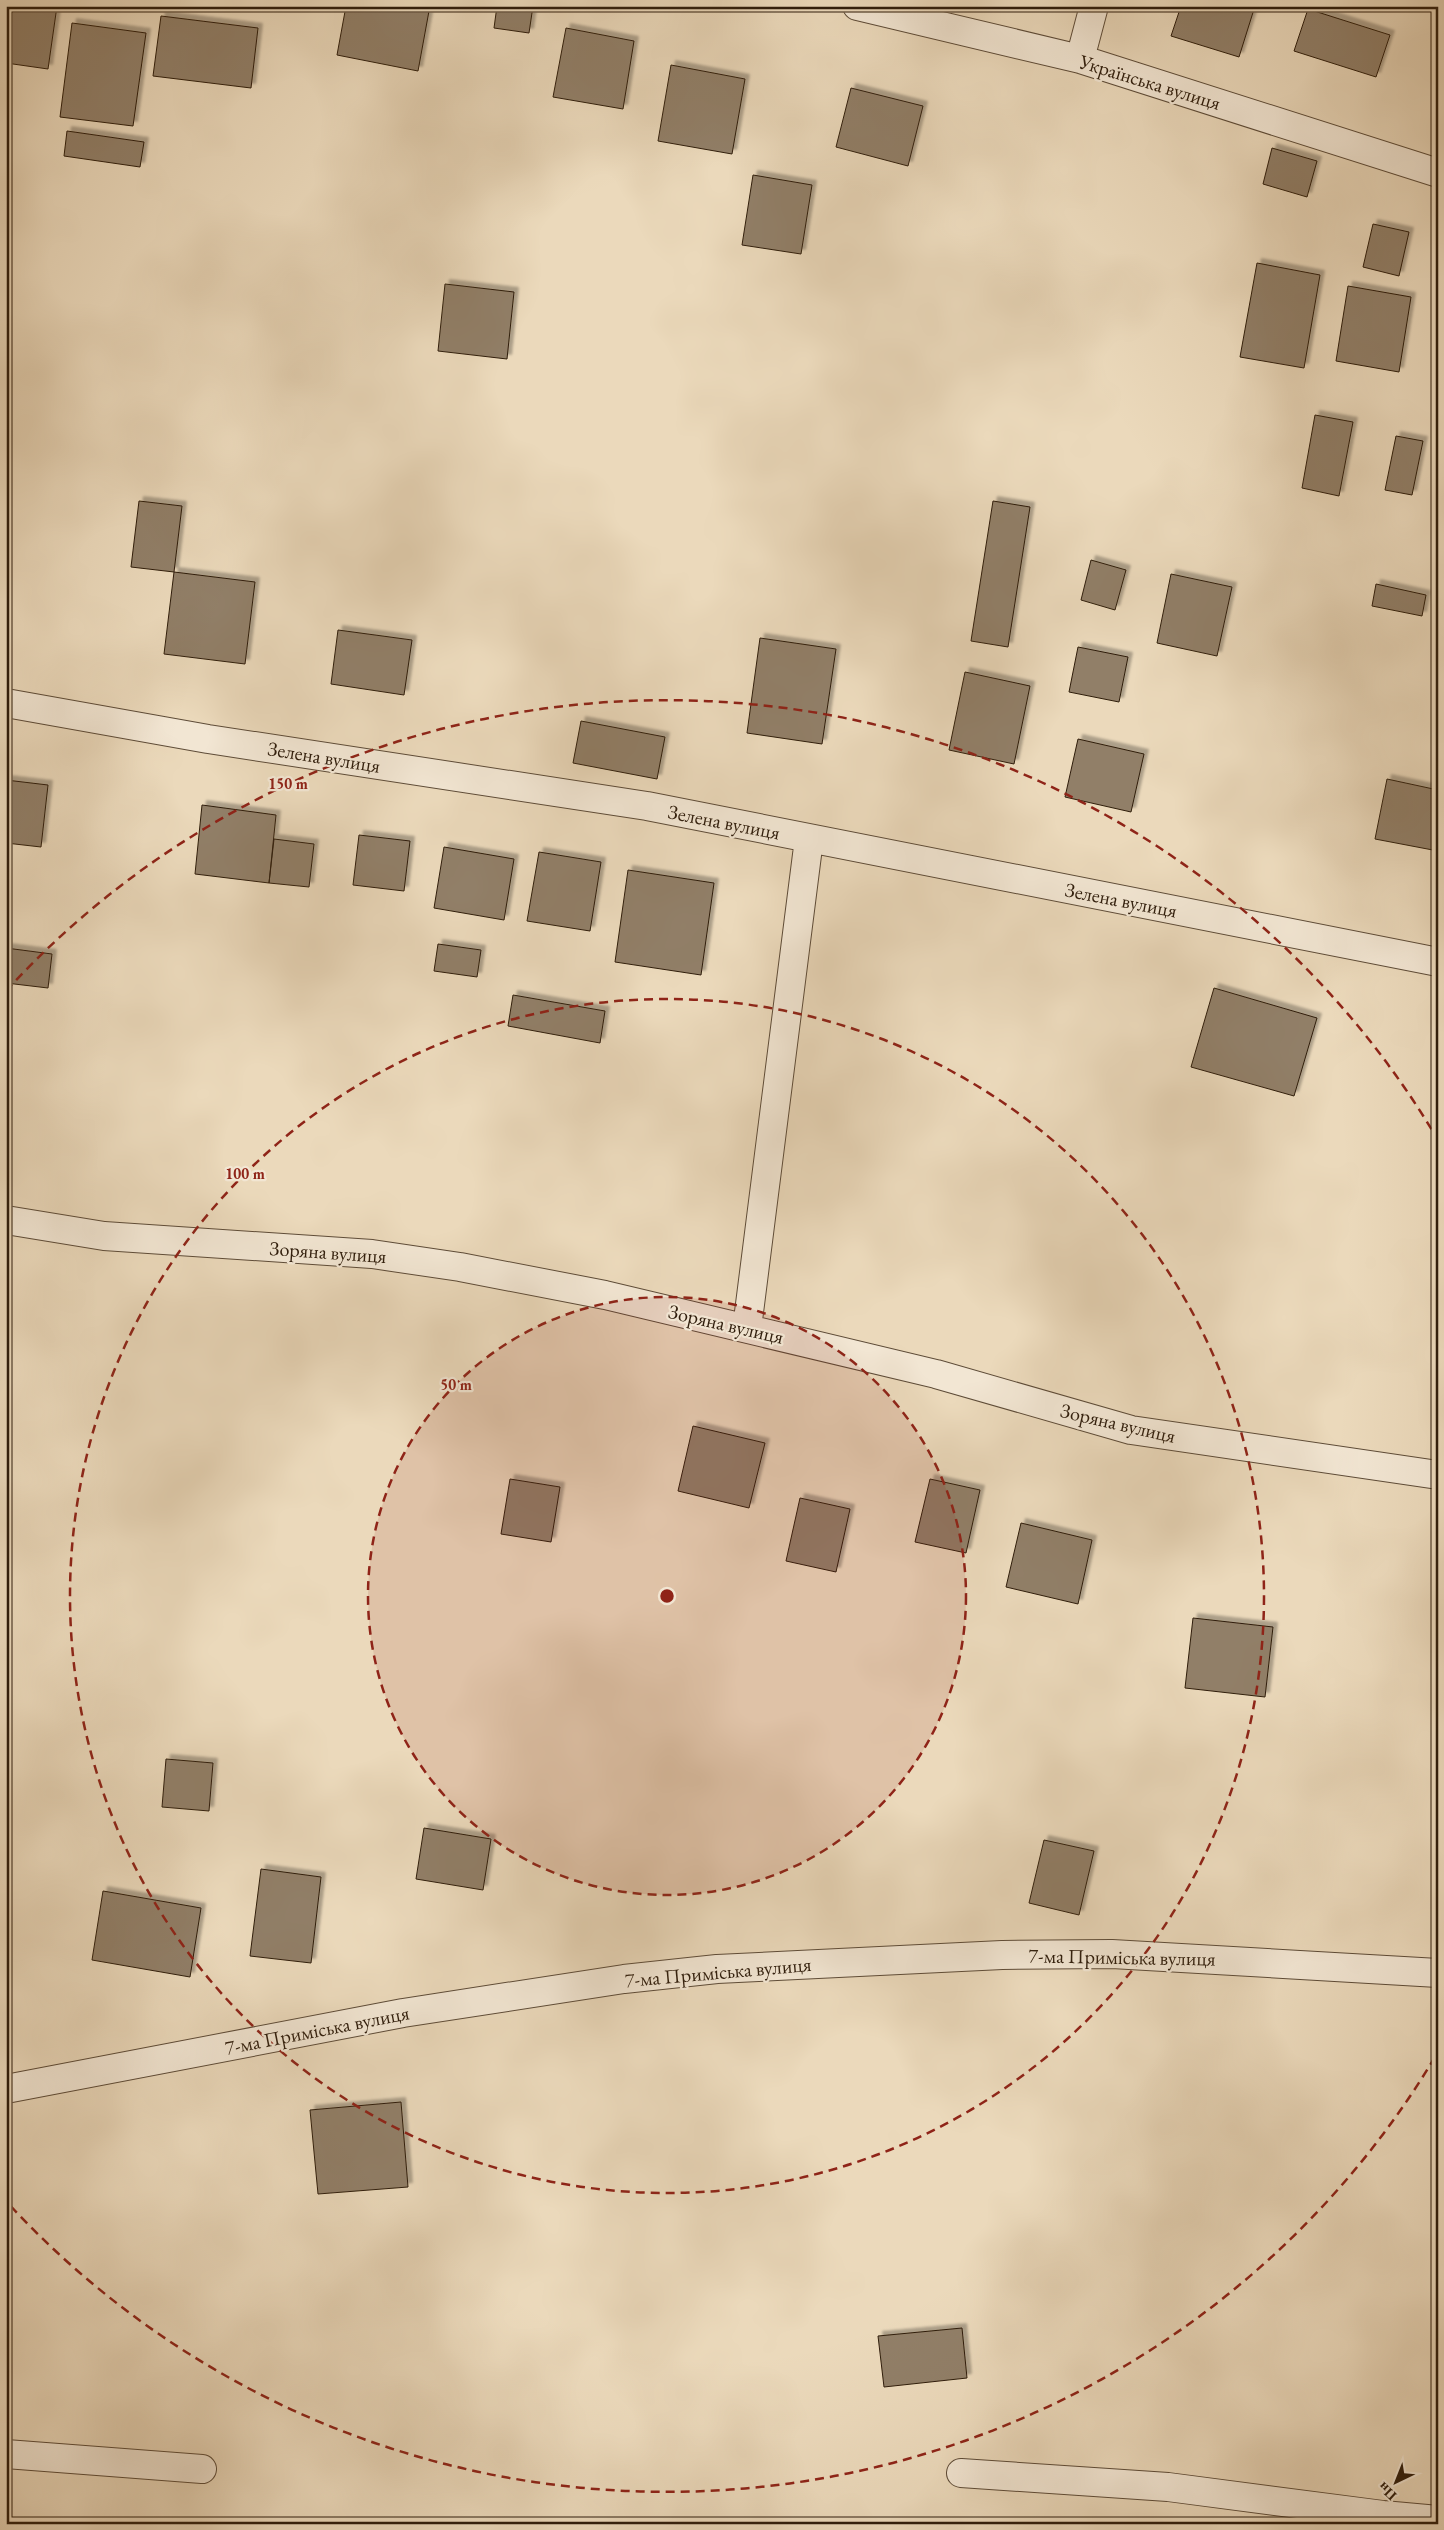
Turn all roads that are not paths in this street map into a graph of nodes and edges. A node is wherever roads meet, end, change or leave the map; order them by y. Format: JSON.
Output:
{"nodes":[{"id":1,"x":857,"y":6,"type":"edge"},
{"id":2,"x":1094,"y":6,"type":"edge"},
{"id":3,"x":1080,"y":59,"type":"junction"},
{"id":4,"x":1438,"y":173,"type":"edge"},
{"id":5,"x":6,"y":703,"type":"edge"},
{"id":6,"x":810,"y":839,"type":"junction"},
{"id":7,"x":1438,"y":962,"type":"edge"},
{"id":8,"x":6,"y":1220,"type":"edge"},
{"id":9,"x":747,"y":1328,"type":"junction"},
{"id":10,"x":1438,"y":1475,"type":"edge"},
{"id":11,"x":1438,"y":1973,"type":"edge"},
{"id":12,"x":6,"y":2089,"type":"edge"},
{"id":13,"x":6,"y":2454,"type":"edge"},
{"id":14,"x":202,"y":2469,"type":"dead end"},
{"id":15,"x":961,"y":2472,"type":"dead end"},
{"id":16,"x":1438,"y":2520,"type":"edge"}],
"edges":[{"from":1,"to":3,"type":"street","name":"Українська вулиця"},
{"from":2,"to":3,"type":"street"},
{"from":3,"to":4,"type":"street","name":"Українська вулиця"},
{"from":5,"to":6,"type":"street","name":"Зелена вулиця"},
{"from":6,"to":7,"type":"street","name":"Зелена вулиця"},
{"from":6,"to":9,"type":"street"},
{"from":8,"to":9,"type":"street","name":"Зоряна вулиця"},
{"from":9,"to":10,"type":"street","name":"Зоряна вулиця"},
{"from":11,"to":12,"type":"street","name":"7-ма Приміська вулиця"},
{"from":13,"to":14,"type":"street"},
{"from":15,"to":16,"type":"street"}]}
